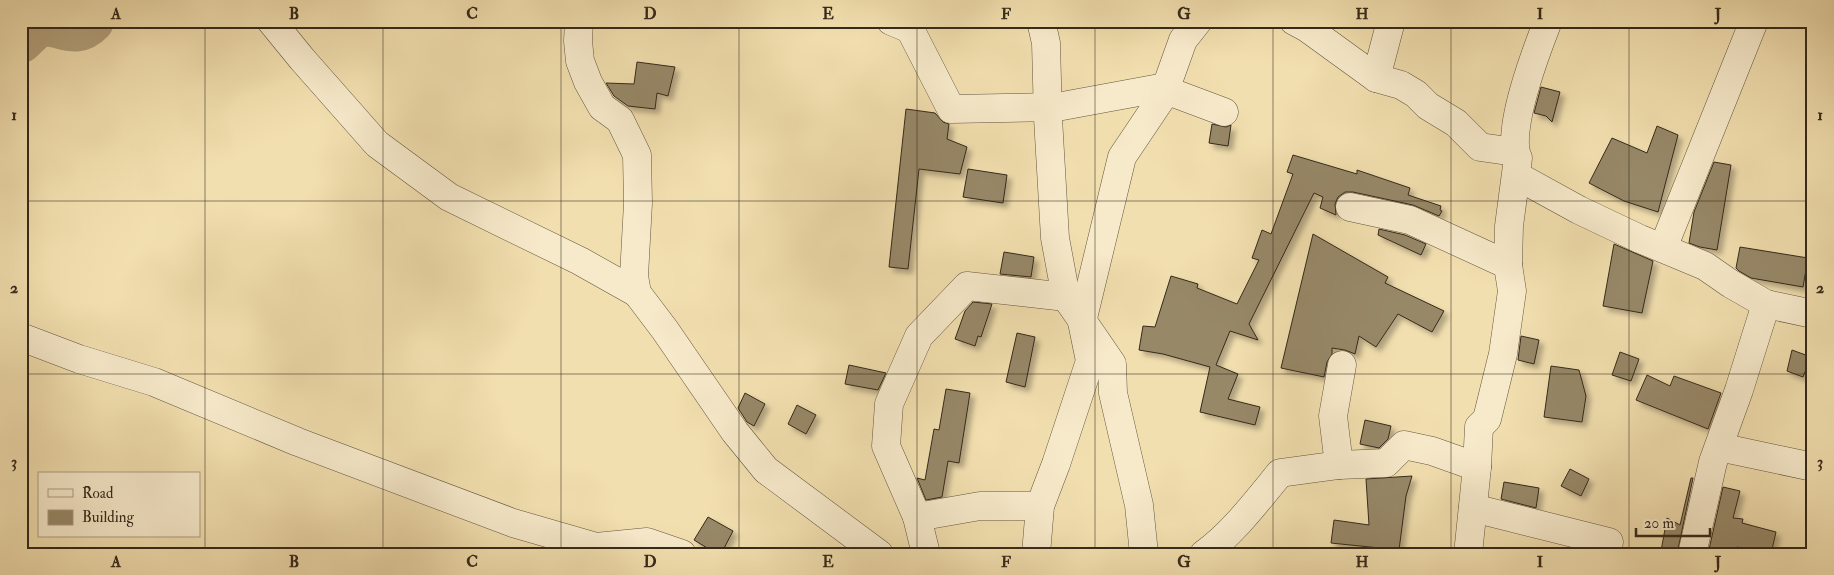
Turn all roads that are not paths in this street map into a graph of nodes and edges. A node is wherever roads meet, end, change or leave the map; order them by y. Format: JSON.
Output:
{"nodes":[{"id":1,"x":271,"y":21,"type":"edge"},
{"id":2,"x":579,"y":21,"type":"edge"},
{"id":3,"x":892,"y":21,"type":"edge"},
{"id":4,"x":1040,"y":21,"type":"edge"},
{"id":5,"x":1198,"y":21,"type":"edge"},
{"id":6,"x":1294,"y":21,"type":"edge"},
{"id":7,"x":1391,"y":21,"type":"edge"},
{"id":8,"x":1548,"y":21,"type":"edge"},
{"id":9,"x":1754,"y":21,"type":"edge"},
{"id":10,"x":1376,"y":78,"type":"junction"},
{"id":11,"x":1165,"y":90,"type":"junction"},
{"id":12,"x":1048,"y":107,"type":"junction"},
{"id":13,"x":1224,"y":112,"type":"dead end"},
{"id":14,"x":1516,"y":164,"type":"junction"},
{"id":15,"x":1350,"y":207,"type":"dead end"},
{"id":16,"x":1664,"y":248,"type":"junction"},
{"id":17,"x":1508,"y":266,"type":"junction"},
{"id":18,"x":638,"y":293,"type":"junction"},
{"id":19,"x":1066,"y":297,"type":"junction"},
{"id":20,"x":1766,"y":304,"type":"junction"},
{"id":21,"x":1813,"y":314,"type":"edge"},
{"id":22,"x":1082,"y":322,"type":"junction"},
{"id":23,"x":21,"y":337,"type":"edge"},
{"id":24,"x":1342,"y":365,"type":"dead end"},
{"id":25,"x":1719,"y":447,"type":"junction"},
{"id":26,"x":1339,"y":465,"type":"junction"},
{"id":27,"x":1477,"y":467,"type":"junction"},
{"id":28,"x":1813,"y":467,"type":"edge"},
{"id":29,"x":1040,"y":506,"type":"junction"},
{"id":30,"x":1472,"y":508,"type":"junction"},
{"id":31,"x":916,"y":517,"type":"junction"},
{"id":32,"x":1609,"y":542,"type":"dead end"},
{"id":33,"x":682,"y":554,"type":"edge"},
{"id":34,"x":879,"y":554,"type":"edge"},
{"id":35,"x":926,"y":554,"type":"edge"},
{"id":36,"x":1036,"y":554,"type":"edge"},
{"id":37,"x":1144,"y":554,"type":"edge"},
{"id":38,"x":1204,"y":554,"type":"edge"},
{"id":39,"x":1468,"y":554,"type":"edge"},
{"id":40,"x":1692,"y":554,"type":"edge"}],
"edges":[{"from":1,"to":18,"type":"street"},
{"from":2,"to":18,"type":"street"},
{"from":3,"to":12,"type":"street"},
{"from":4,"to":12,"type":"street"},
{"from":5,"to":11,"type":"street"},
{"from":6,"to":10,"type":"street"},
{"from":7,"to":10,"type":"street"},
{"from":8,"to":14,"type":"street"},
{"from":9,"to":16,"type":"street"},
{"from":10,"to":14,"type":"street"},
{"from":11,"to":12,"type":"street"},
{"from":11,"to":13,"type":"street"},
{"from":11,"to":22,"type":"street"},
{"from":12,"to":19,"type":"street"},
{"from":14,"to":16,"type":"street"},
{"from":14,"to":17,"type":"street"},
{"from":15,"to":17,"type":"street"},
{"from":16,"to":20,"type":"street"},
{"from":17,"to":27,"type":"street"},
{"from":18,"to":34,"type":"street"},
{"from":19,"to":22,"type":"street"},
{"from":19,"to":31,"type":"street"},
{"from":20,"to":21,"type":"street"},
{"from":20,"to":25,"type":"street"},
{"from":22,"to":29,"type":"street"},
{"from":22,"to":37,"type":"street"},
{"from":23,"to":33,"type":"street"},
{"from":24,"to":26,"type":"street"},
{"from":25,"to":28,"type":"street"},
{"from":25,"to":40,"type":"street"},
{"from":26,"to":27,"type":"street"},
{"from":26,"to":38,"type":"street"},
{"from":27,"to":30,"type":"street"},
{"from":29,"to":31,"type":"street"},
{"from":29,"to":36,"type":"street"},
{"from":30,"to":32,"type":"street"},
{"from":30,"to":39,"type":"street"},
{"from":31,"to":35,"type":"street"}]}
